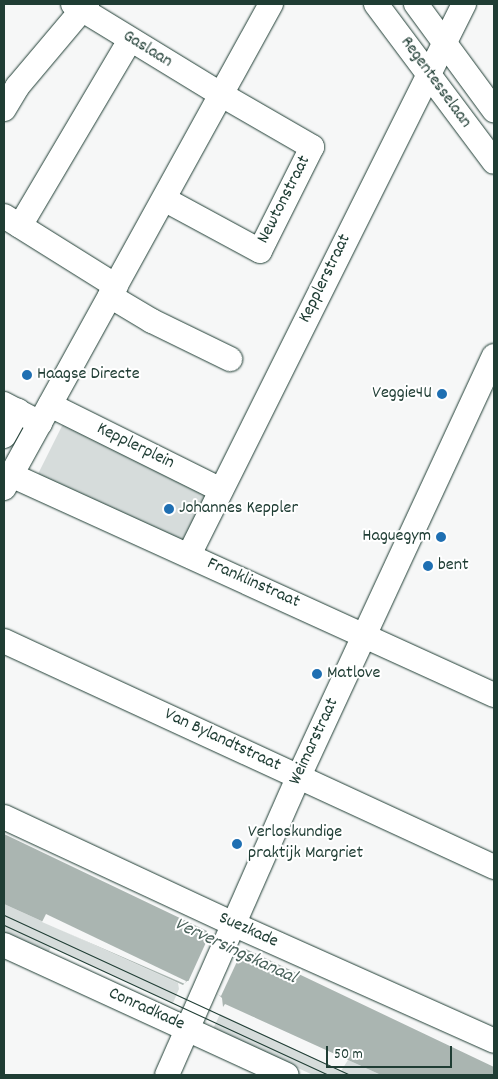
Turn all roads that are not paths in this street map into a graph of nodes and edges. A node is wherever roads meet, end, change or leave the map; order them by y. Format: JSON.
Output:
{"nodes":[{"id":1,"x":271,"y":4,"type":"edge"},
{"id":2,"x":376,"y":4,"type":"edge"},
{"id":3,"x":416,"y":4,"type":"edge"},
{"id":4,"x":464,"y":4,"type":"edge"},
{"id":5,"x":81,"y":6,"type":"edge"},
{"id":6,"x":130,"y":40,"type":"junction"},
{"id":7,"x":445,"y":42,"type":"junction"},
{"id":8,"x":428,"y":74,"type":"junction"},
{"id":9,"x":222,"y":96,"type":"junction"},
{"id":10,"x":4,"y":109,"type":"edge"},
{"id":11,"x":494,"y":110,"type":"edge"},
{"id":12,"x":494,"y":162,"type":"edge"},
{"id":13,"x":164,"y":199,"type":"junction"},
{"id":14,"x":12,"y":221,"type":"edge"},
{"id":15,"x":113,"y":291,"type":"junction"},
{"id":16,"x":494,"y":356,"type":"edge"},
{"id":17,"x":230,"y":359,"type":"dead end"},
{"id":18,"x":11,"y":407,"type":"edge"},
{"id":19,"x":45,"y":414,"type":"junction"},
{"id":20,"x":4,"y":436,"type":"edge"},
{"id":21,"x":7,"y":481,"type":"edge"},
{"id":22,"x":221,"y":490,"type":"junction"},
{"id":23,"x":189,"y":555,"type":"junction"},
{"id":24,"x":365,"y":634,"type":"junction"},
{"id":25,"x":4,"y":641,"type":"edge"},
{"id":26,"x":494,"y":696,"type":"edge"},
{"id":27,"x":299,"y":776,"type":"junction"},
{"id":28,"x":4,"y":817,"type":"edge"},
{"id":29,"x":494,"y":867,"type":"edge"},
{"id":30,"x":229,"y":935,"type":"junction"},
{"id":31,"x":4,"y":945,"type":"edge"},
{"id":32,"x":188,"y":1029,"type":"junction"},
{"id":33,"x":494,"y":1042,"type":"edge"},
{"id":34,"x":166,"y":1075,"type":"edge"},
{"id":35,"x":287,"y":1075,"type":"edge"}],
"edges":[{"from":1,"to":9,"type":"street"},
{"from":2,"to":8,"type":"street","name":"Regentesselaan"},
{"from":3,"to":7,"type":"street","name":"Regentesselaan"},
{"from":4,"to":7,"type":"street","name":"Kepplerstraat"},
{"from":5,"to":6,"type":"street","name":"Gaslaan"},
{"from":5,"to":10,"type":"street"},
{"from":6,"to":9,"type":"street","name":"Gaslaan"},
{"from":6,"to":14,"type":"street"},
{"from":7,"to":8,"type":"street","name":"Kepplerstraat"},
{"from":7,"to":11,"type":"street","name":"Regentesselaan"},
{"from":8,"to":12,"type":"street","name":"Regentesselaan"},
{"from":8,"to":22,"type":"street","name":"Kepplerstraat"},
{"from":9,"to":13,"type":"street"},
{"from":9,"to":13,"type":"street","name":"Newtonstraat"},
{"from":13,"to":15,"type":"street"},
{"from":14,"to":15,"type":"street"},
{"from":15,"to":17,"type":"street"},
{"from":15,"to":19,"type":"street"},
{"from":16,"to":24,"type":"street","name":"Weimarstraat"},
{"from":18,"to":19,"type":"street"},
{"from":18,"to":20,"type":"street"},
{"from":19,"to":21,"type":"street"},
{"from":19,"to":22,"type":"street","name":"Kepplerplein"},
{"from":21,"to":23,"type":"street","name":"Franklinstraat"},
{"from":22,"to":23,"type":"street","name":"Kepplerstraat"},
{"from":23,"to":24,"type":"street","name":"Franklinstraat"},
{"from":24,"to":26,"type":"street","name":"Franklinstraat"},
{"from":24,"to":27,"type":"street","name":"Weimarstraat"},
{"from":25,"to":27,"type":"street","name":"Van Bylandtstraat"},
{"from":27,"to":29,"type":"street","name":"Van Bylandtstraat"},
{"from":27,"to":30,"type":"street","name":"Weimarstraat"},
{"from":28,"to":30,"type":"street","name":"Suezkade"},
{"from":30,"to":32,"type":"street","name":"Weimarstraat"},
{"from":30,"to":33,"type":"street","name":"Suezkade"},
{"from":31,"to":32,"type":"street","name":"Conradkade"},
{"from":32,"to":34,"type":"street","name":"Weimarstraat"},
{"from":32,"to":35,"type":"street","name":"Conradkade"}]}
